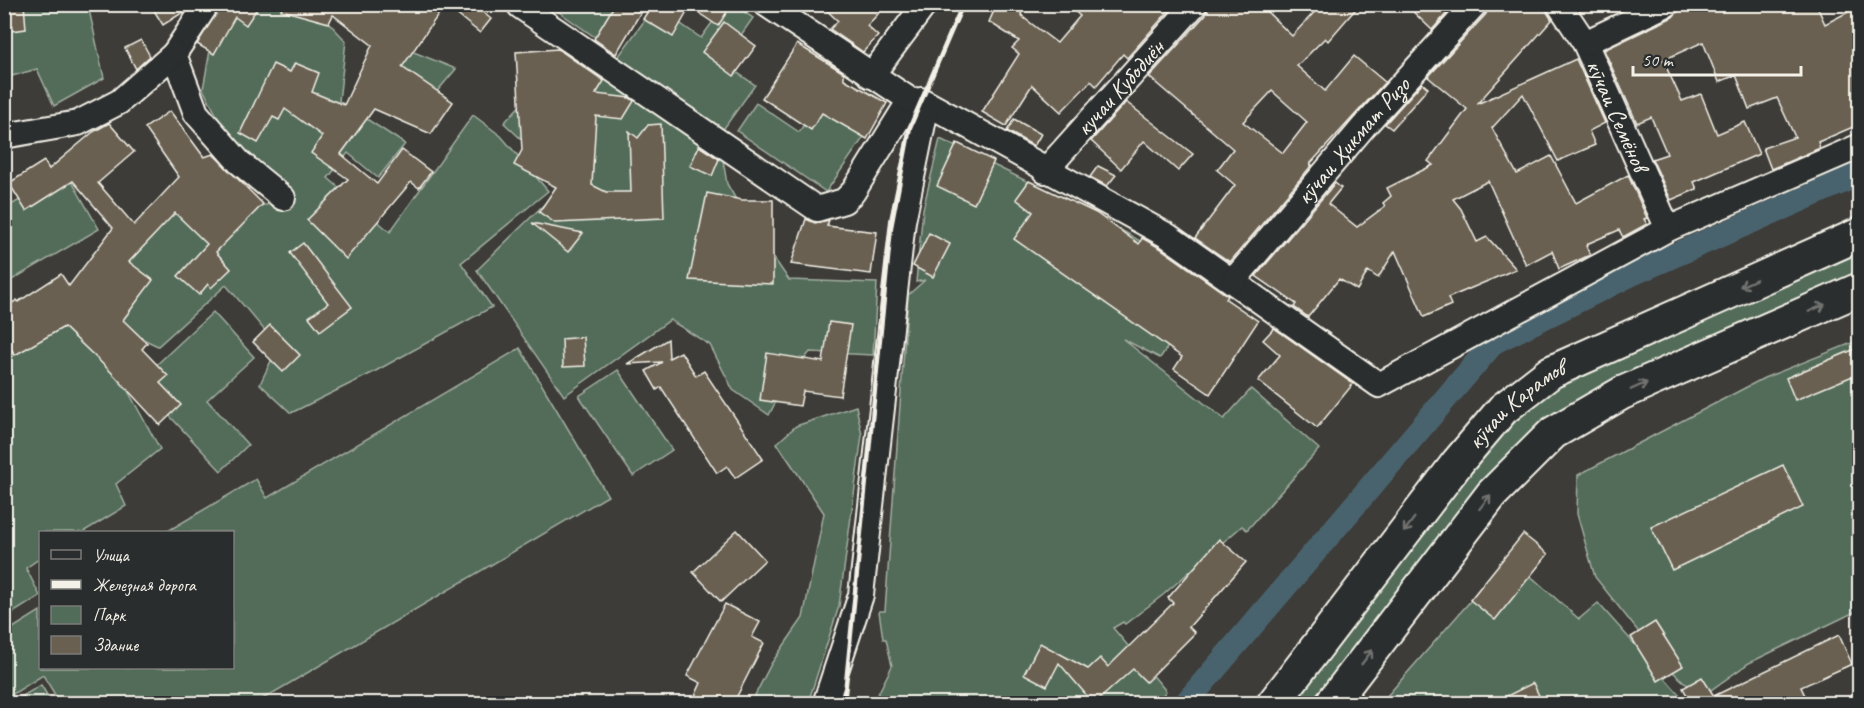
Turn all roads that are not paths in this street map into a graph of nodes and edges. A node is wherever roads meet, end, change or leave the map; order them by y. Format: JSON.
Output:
{"nodes":[{"id":1,"x":207,"y":4,"type":"edge"},
{"id":2,"x":521,"y":4,"type":"edge"},
{"id":3,"x":766,"y":4,"type":"edge"},
{"id":4,"x":925,"y":4,"type":"edge"},
{"id":5,"x":1195,"y":4,"type":"edge"},
{"id":6,"x":1475,"y":4,"type":"edge"},
{"id":7,"x":1559,"y":4,"type":"edge"},
{"id":8,"x":1667,"y":4,"type":"edge"},
{"id":9,"x":1585,"y":43,"type":"junction"},
{"id":10,"x":174,"y":54,"type":"junction"},
{"id":11,"x":871,"y":76,"type":"junction"},
{"id":12,"x":919,"y":102,"type":"junction"},
{"id":13,"x":4,"y":136,"type":"edge"},
{"id":14,"x":1860,"y":146,"type":"edge"},
{"id":15,"x":1045,"y":171,"type":"junction"},
{"id":16,"x":283,"y":198,"type":"dead end"},
{"id":17,"x":1668,"y":228,"type":"junction"},
{"id":18,"x":1860,"y":234,"type":"edge"},
{"id":19,"x":1233,"y":280,"type":"junction"},
{"id":20,"x":1860,"y":289,"type":"edge"},
{"id":21,"x":825,"y":704,"type":"edge"},
{"id":22,"x":1273,"y":704,"type":"edge"},
{"id":23,"x":1331,"y":704,"type":"edge"}],
"edges":[{"from":1,"to":10,"type":"street"},
{"from":2,"to":12,"type":"street"},
{"from":3,"to":11,"type":"street"},
{"from":4,"to":11,"type":"street"},
{"from":5,"to":15,"type":"street","name":"кучаи Кубодиён"},
{"from":6,"to":19,"type":"street","name":"кӯчаи Ҳикмат Ризо"},
{"from":7,"to":9,"type":"street","name":"кӯчаи Семёнов"},
{"from":8,"to":9,"type":"street"},
{"from":9,"to":17,"type":"street","name":"кӯчаи Семёнов"},
{"from":10,"to":13,"type":"street"},
{"from":10,"to":16,"type":"street"},
{"from":11,"to":12,"type":"street"},
{"from":12,"to":15,"type":"street"},
{"from":12,"to":21,"type":"street"},
{"from":14,"to":17,"type":"street"},
{"from":15,"to":19,"type":"street"},
{"from":17,"to":19,"type":"street"},
{"from":18,"to":22,"type":"main road","name":"кӯчаи Карамов","one_way":true},
{"from":23,"to":20,"type":"main road","name":"кӯчаи Карамов","one_way":true}]}
